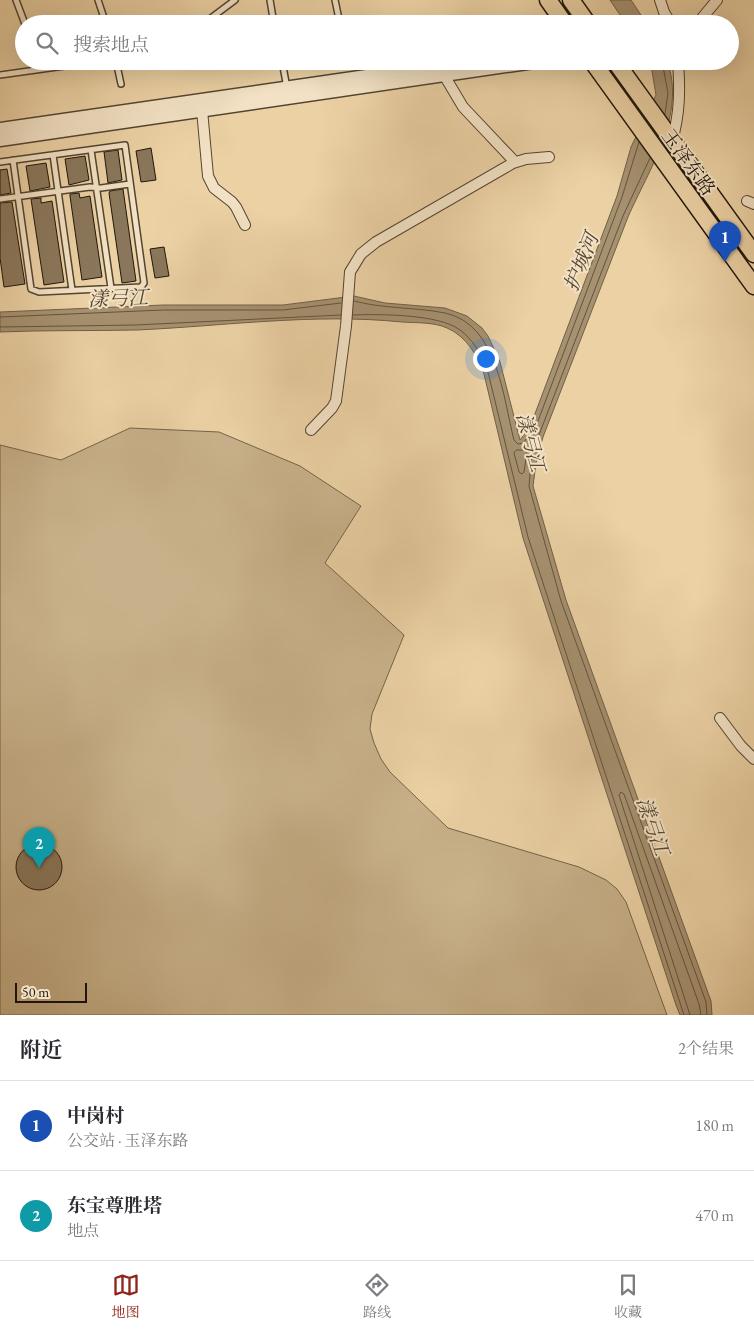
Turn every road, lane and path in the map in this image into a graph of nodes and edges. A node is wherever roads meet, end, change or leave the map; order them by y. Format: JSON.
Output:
{"nodes":[{"id":1,"x":16,"y":0,"type":"edge"},
{"id":2,"x":98,"y":0,"type":"edge"},
{"id":3,"x":234,"y":0,"type":"edge"},
{"id":4,"x":270,"y":0,"type":"edge"},
{"id":5,"x":335,"y":0,"type":"edge"},
{"id":6,"x":548,"y":0,"type":"edge"},
{"id":7,"x":571,"y":0,"type":"edge"},
{"id":8,"x":660,"y":0,"type":"edge"},
{"id":9,"x":717,"y":0,"type":"edge"},
{"id":10,"x":22,"y":15,"type":"edge"},
{"id":11,"x":103,"y":15,"type":"edge"},
{"id":12,"x":215,"y":15,"type":"edge"},
{"id":13,"x":272,"y":15,"type":"edge"},
{"id":14,"x":338,"y":15,"type":"edge"},
{"id":15,"x":559,"y":15,"type":"edge"},
{"id":16,"x":582,"y":15,"type":"edge"},
{"id":17,"x":666,"y":15,"type":"edge"},
{"id":18,"x":704,"y":15,"type":"edge"},
{"id":19,"x":36,"y":70,"type":"edge"},
{"id":20,"x":118,"y":70,"type":"edge"},
{"id":21,"x":284,"y":70,"type":"edge"},
{"id":22,"x":409,"y":70,"type":"edge"},
{"id":23,"x":479,"y":70,"type":"edge"},
{"id":24,"x":599,"y":70,"type":"edge"},
{"id":25,"x":622,"y":70,"type":"edge"},
{"id":26,"x":678,"y":70,"type":"edge"},
{"id":27,"x":444,"y":75,"type":"junction"},
{"id":28,"x":0,"y":76,"type":"edge"},
{"id":29,"x":121,"y":84,"type":"dead end"},
{"id":30,"x":287,"y":88,"type":"junction"},
{"id":31,"x":202,"y":110,"type":"junction"},
{"id":32,"x":0,"y":129,"type":"edge"},
{"id":33,"x":0,"y":140,"type":"edge"},
{"id":34,"x":672,"y":140,"type":"junction"},
{"id":35,"x":91,"y":150,"type":"junction"},
{"id":36,"x":53,"y":155,"type":"junction"},
{"id":37,"x":549,"y":157,"type":"dead end"},
{"id":38,"x":13,"y":160,"type":"junction"},
{"id":39,"x":0,"y":162,"type":"edge"},
{"id":40,"x":516,"y":162,"type":"junction"},
{"id":41,"x":130,"y":184,"type":"junction"},
{"id":42,"x":97,"y":188,"type":"junction"},
{"id":43,"x":58,"y":191,"type":"junction"},
{"id":44,"x":18,"y":196,"type":"junction"},
{"id":45,"x":0,"y":199,"type":"edge"},
{"id":46,"x":245,"y":225,"type":"dead end"},
{"id":47,"x":754,"y":254,"type":"edge"},
{"id":48,"x":754,"y":286,"type":"edge"},
{"id":49,"x":111,"y":288,"type":"junction"},
{"id":50,"x":72,"y":290,"type":"junction"},
{"id":51,"x":311,"y":430,"type":"dead end"},
{"id":52,"x":720,"y":718,"type":"dead end"},
{"id":53,"x":754,"y":759,"type":"edge"}],
"edges":[{"from":1,"to":10,"type":"lane"},
{"from":2,"to":11,"type":"lane"},
{"from":3,"to":12,"type":"lane"},
{"from":4,"to":13,"type":"lane"},
{"from":5,"to":14,"type":"lane"},
{"from":6,"to":15,"type":"main road"},
{"from":7,"to":16,"type":"main road"},
{"from":8,"to":17,"type":"street"},
{"from":9,"to":18,"type":"street"},
{"from":19,"to":28,"type":"lane"},
{"from":20,"to":29,"type":"lane"},
{"from":21,"to":30,"type":"lane"},
{"from":22,"to":30,"type":"street"},
{"from":23,"to":27,"type":"street"},
{"from":24,"to":48,"type":"main road","name":"玉泽东路"},
{"from":25,"to":34,"type":"main road","name":"玉泽东路"},
{"from":26,"to":34,"type":"street"},
{"from":27,"to":31,"type":"street"},
{"from":27,"to":40,"type":"street"},
{"from":30,"to":32,"type":"street"},
{"from":31,"to":33,"type":"street"},
{"from":31,"to":46,"type":"street"},
{"from":34,"to":47,"type":"main road","name":"玉泽东路"},
{"from":35,"to":36,"type":"lane"},
{"from":35,"to":41,"type":"lane"},
{"from":35,"to":42,"type":"lane"},
{"from":36,"to":38,"type":"lane"},
{"from":36,"to":43,"type":"lane"},
{"from":37,"to":40,"type":"street"},
{"from":38,"to":39,"type":"lane"},
{"from":38,"to":44,"type":"lane"},
{"from":40,"to":51,"type":"street"},
{"from":41,"to":42,"type":"lane"},
{"from":41,"to":49,"type":"lane"},
{"from":42,"to":43,"type":"lane"},
{"from":42,"to":49,"type":"lane"},
{"from":43,"to":44,"type":"lane"},
{"from":43,"to":50,"type":"lane"},
{"from":44,"to":45,"type":"lane"},
{"from":44,"to":50,"type":"lane"},
{"from":49,"to":50,"type":"lane"},
{"from":52,"to":53,"type":"street"}]}
